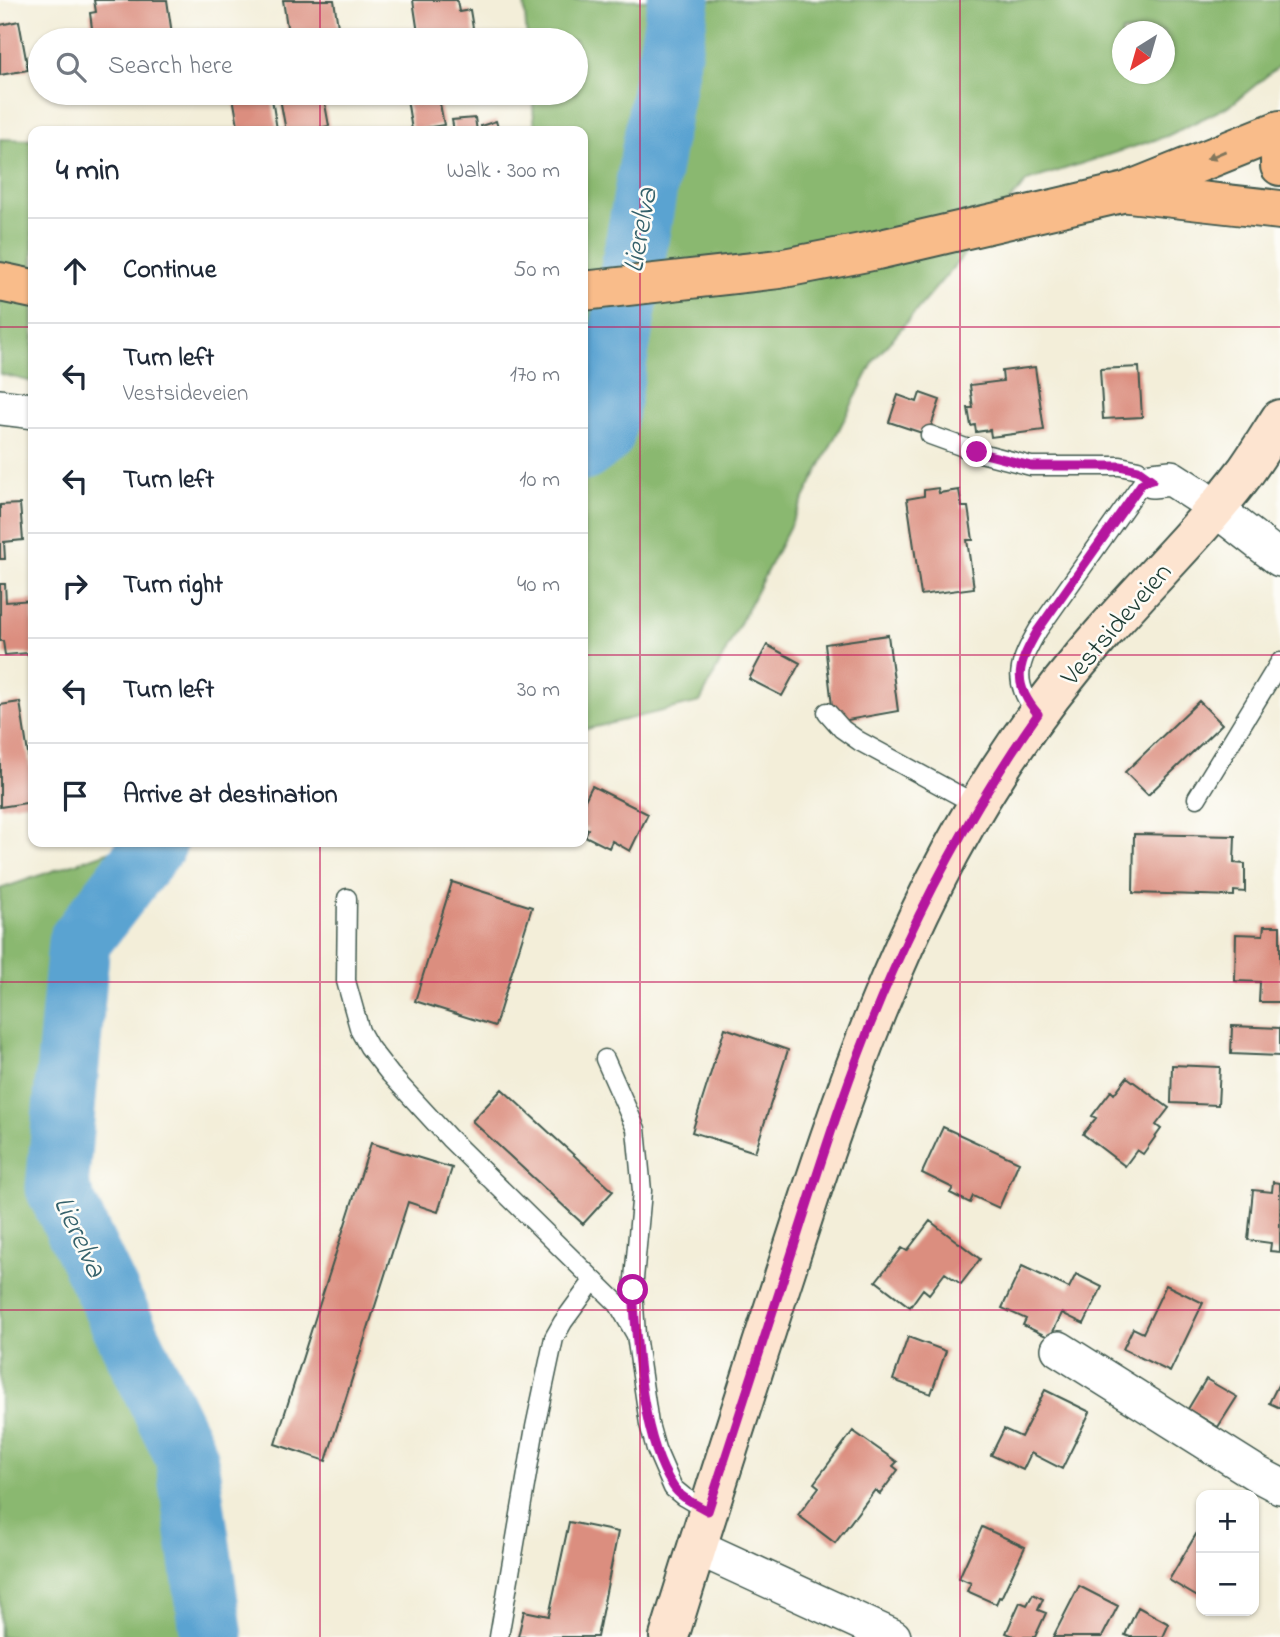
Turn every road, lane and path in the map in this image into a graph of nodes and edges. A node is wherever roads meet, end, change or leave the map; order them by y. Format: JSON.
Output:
{"nodes":[{"id":1,"x":1280,"y":130,"type":"edge"},
{"id":2,"x":1280,"y":148,"type":"edge"},
{"id":3,"x":1280,"y":166,"type":"edge"},
{"id":4,"x":1126,"y":192,"type":"junction"},
{"id":5,"x":1280,"y":210,"type":"edge"},
{"id":6,"x":0,"y":282,"type":"edge"},
{"id":7,"x":28,"y":288,"type":"edge"},
{"id":8,"x":588,"y":290,"type":"edge"},
{"id":9,"x":0,"y":407,"type":"edge"},
{"id":10,"x":28,"y":410,"type":"edge"},
{"id":11,"x":1280,"y":419,"type":"edge"},
{"id":12,"x":930,"y":435,"type":"dead end"},
{"id":13,"x":1152,"y":480,"type":"junction"},
{"id":14,"x":1214,"y":509,"type":"junction"},
{"id":15,"x":1280,"y":559,"type":"edge"},
{"id":16,"x":1280,"y":663,"type":"edge"},
{"id":17,"x":827,"y":712,"type":"dead end"},
{"id":18,"x":1038,"y":714,"type":"junction"},
{"id":19,"x":1197,"y":798,"type":"dead end"},
{"id":20,"x":977,"y":805,"type":"junction"},
{"id":21,"x":347,"y":898,"type":"dead end"},
{"id":22,"x":605,"y":1059,"type":"dead end"},
{"id":23,"x":593,"y":1281,"type":"junction"},
{"id":24,"x":636,"y":1335,"type":"junction"},
{"id":25,"x":1059,"y":1349,"type":"dead end"},
{"id":26,"x":1280,"y":1486,"type":"edge"},
{"id":27,"x":708,"y":1511,"type":"junction"},
{"id":28,"x":696,"y":1547,"type":"junction"},
{"id":29,"x":499,"y":1637,"type":"edge"},
{"id":30,"x":669,"y":1637,"type":"edge"},
{"id":31,"x":893,"y":1637,"type":"edge"}],
"edges":[{"from":1,"to":4,"type":"main road","one_way":true},
{"from":2,"to":3,"type":"main road"},
{"from":4,"to":5,"type":"main road"},
{"from":4,"to":8,"type":"main road"},
{"from":6,"to":7,"type":"main road"},
{"from":9,"to":10,"type":"street"},
{"from":11,"to":14,"type":"main road","name":"Vestsideveien"},
{"from":12,"to":13,"type":"lane"},
{"from":13,"to":14,"type":"street"},
{"from":13,"to":18,"type":"lane"},
{"from":14,"to":15,"type":"street"},
{"from":14,"to":18,"type":"main road","name":"Vestsideveien"},
{"from":16,"to":19,"type":"lane"},
{"from":17,"to":20,"type":"lane"},
{"from":18,"to":20,"type":"main road","name":"Vestsideveien"},
{"from":20,"to":27,"type":"main road","name":"Vestsideveien"},
{"from":21,"to":23,"type":"lane"},
{"from":22,"to":24,"type":"lane"},
{"from":23,"to":24,"type":"lane"},
{"from":23,"to":29,"type":"lane"},
{"from":24,"to":27,"type":"lane"},
{"from":25,"to":26,"type":"street"},
{"from":27,"to":28,"type":"main road","name":"Vestsideveien"},
{"from":28,"to":30,"type":"main road","name":"Vestsideveien"},
{"from":28,"to":31,"type":"street"}]}
